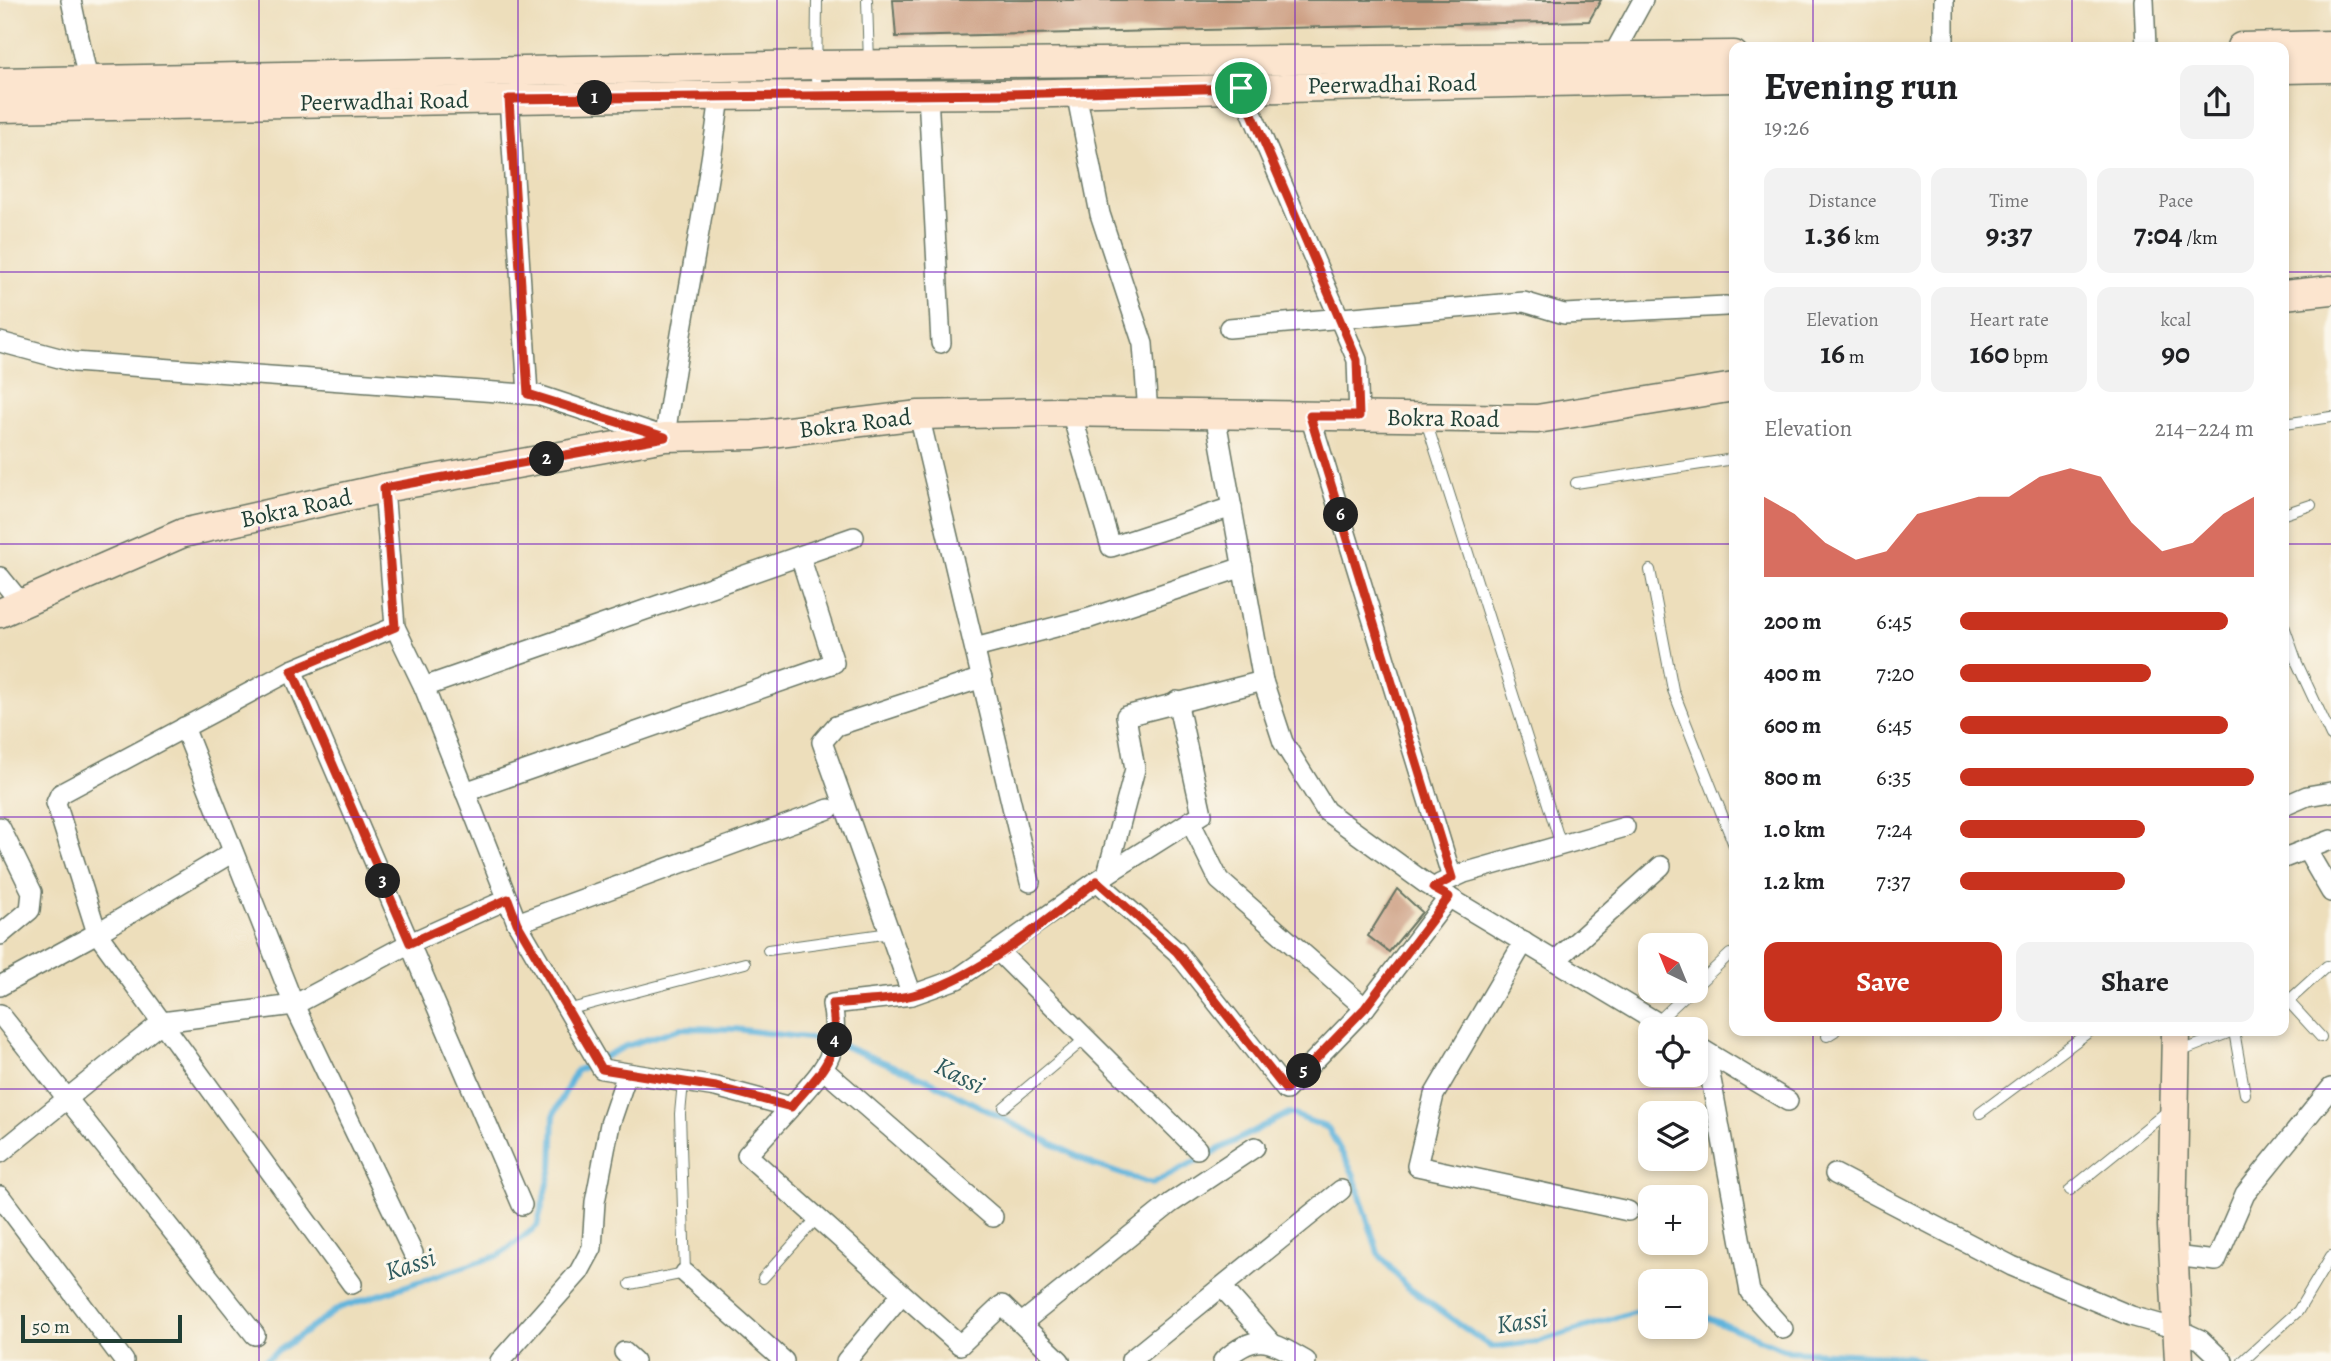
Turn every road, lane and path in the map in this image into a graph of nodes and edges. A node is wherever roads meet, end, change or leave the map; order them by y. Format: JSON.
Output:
{"nodes":[{"id":1,"x":71,"y":0,"type":"edge"},
{"id":2,"x":817,"y":0,"type":"edge"},
{"id":3,"x":867,"y":0,"type":"edge"},
{"id":4,"x":1643,"y":0,"type":"edge"},
{"id":5,"x":1944,"y":0,"type":"edge"},
{"id":6,"x":2144,"y":0,"type":"edge"},
{"id":7,"x":1944,"y":42,"type":"edge"},
{"id":8,"x":2146,"y":42,"type":"edge"},
{"id":9,"x":2331,"y":45,"type":"edge"},
{"id":10,"x":2289,"y":46,"type":"edge"},
{"id":11,"x":1729,"y":55,"type":"edge"},
{"id":12,"x":1612,"y":57,"type":"junction"},
{"id":13,"x":816,"y":65,"type":"junction"},
{"id":14,"x":2331,"y":68,"type":"edge"},
{"id":15,"x":2289,"y":69,"type":"edge"},
{"id":16,"x":1729,"y":78,"type":"edge"},
{"id":17,"x":88,"y":80,"type":"junction"},
{"id":18,"x":869,"y":81,"type":"junction"},
{"id":19,"x":0,"y":82,"type":"edge"},
{"id":20,"x":1241,"y":88,"type":"junction"},
{"id":21,"x":1076,"y":92,"type":"junction"},
{"id":22,"x":928,"y":94,"type":"junction"},
{"id":23,"x":720,"y":96,"type":"junction"},
{"id":24,"x":816,"y":96,"type":"junction"},
{"id":25,"x":509,"y":99,"type":"junction"},
{"id":26,"x":0,"y":108,"type":"edge"},
{"id":27,"x":2331,"y":290,"type":"edge"},
{"id":28,"x":2289,"y":294,"type":"edge"},
{"id":29,"x":1726,"y":306,"type":"dead end"},
{"id":30,"x":1338,"y":317,"type":"junction"},
{"id":31,"x":1229,"y":328,"type":"dead end"},
{"id":32,"x":0,"y":342,"type":"edge"},
{"id":33,"x":941,"y":343,"type":"dead end"},
{"id":34,"x":1729,"y":388,"type":"edge"},
{"id":35,"x":528,"y":394,"type":"junction"},
{"id":36,"x":1071,"y":412,"type":"junction"},
{"id":37,"x":1148,"y":414,"type":"junction"},
{"id":38,"x":1215,"y":414,"type":"junction"},
{"id":39,"x":919,"y":415,"type":"junction"},
{"id":40,"x":1310,"y":416,"type":"junction"},
{"id":41,"x":1359,"y":416,"type":"junction"},
{"id":42,"x":1424,"y":417,"type":"junction"},
{"id":43,"x":2331,"y":417,"type":"edge"},
{"id":44,"x":2289,"y":423,"type":"edge"},
{"id":45,"x":665,"y":437,"type":"junction"},
{"id":46,"x":1729,"y":461,"type":"edge"},
{"id":47,"x":1576,"y":483,"type":"dead end"},
{"id":48,"x":384,"y":488,"type":"junction"},
{"id":49,"x":2311,"y":505,"type":"dead end"},
{"id":50,"x":1232,"y":507,"type":"junction"},
{"id":51,"x":2289,"y":512,"type":"edge"},
{"id":52,"x":854,"y":537,"type":"dead end"},
{"id":53,"x":800,"y":556,"type":"junction"},
{"id":54,"x":1242,"y":567,"type":"junction"},
{"id":55,"x":1650,"y":570,"type":"dead end"},
{"id":56,"x":0,"y":577,"type":"edge"},
{"id":57,"x":10,"y":608,"type":"edge"},
{"id":58,"x":395,"y":627,"type":"junction"},
{"id":59,"x":2289,"y":640,"type":"edge"},
{"id":60,"x":975,"y":648,"type":"junction"},
{"id":61,"x":292,"y":670,"type":"junction"},
{"id":62,"x":982,"y":678,"type":"junction"},
{"id":63,"x":1263,"y":681,"type":"junction"},
{"id":64,"x":424,"y":687,"type":"junction"},
{"id":65,"x":1177,"y":701,"type":"junction"},
{"id":66,"x":184,"y":727,"type":"junction"},
{"id":67,"x":2331,"y":736,"type":"edge"},
{"id":68,"x":465,"y":792,"type":"junction"},
{"id":69,"x":2331,"y":792,"type":"edge"},
{"id":70,"x":2289,"y":804,"type":"edge"},
{"id":71,"x":829,"y":809,"type":"dead end"},
{"id":72,"x":1191,"y":821,"type":"junction"},
{"id":73,"x":0,"y":827,"type":"edge"},
{"id":74,"x":1625,"y":827,"type":"dead end"},
{"id":75,"x":1729,"y":832,"type":"edge"},
{"id":76,"x":2331,"y":839,"type":"edge"},
{"id":77,"x":1561,"y":845,"type":"junction"},
{"id":78,"x":2306,"y":849,"type":"junction"},
{"id":79,"x":233,"y":852,"type":"junction"},
{"id":80,"x":2289,"y":856,"type":"edge"},
{"id":81,"x":1661,"y":866,"type":"dead end"},
{"id":82,"x":1102,"y":877,"type":"junction"},
{"id":83,"x":1030,"y":882,"type":"dead end"},
{"id":84,"x":1445,"y":888,"type":"junction"},
{"id":85,"x":2331,"y":892,"type":"edge"},
{"id":86,"x":508,"y":899,"type":"junction"},
{"id":87,"x":517,"y":923,"type":"junction"},
{"id":88,"x":97,"y":933,"type":"junction"},
{"id":89,"x":890,"y":933,"type":"junction"},
{"id":90,"x":0,"y":935,"type":"edge"},
{"id":91,"x":1524,"y":942,"type":"junction"},
{"id":92,"x":410,"y":943,"type":"junction"},
{"id":93,"x":768,"y":950,"type":"dead end"},
{"id":94,"x":999,"y":951,"type":"junction"},
{"id":95,"x":1729,"y":955,"type":"edge"},
{"id":96,"x":1555,"y":961,"type":"junction"},
{"id":97,"x":745,"y":963,"type":"dead end"},
{"id":98,"x":2327,"y":966,"type":"dead end"},
{"id":99,"x":1708,"y":975,"type":"edge"},
{"id":100,"x":0,"y":986,"type":"edge"},
{"id":101,"x":912,"y":995,"type":"junction"},
{"id":102,"x":2289,"y":1000,"type":"edge"},
{"id":103,"x":1681,"y":1003,"type":"edge"},
{"id":104,"x":294,"y":1005,"type":"junction"},
{"id":105,"x":2289,"y":1006,"type":"edge"},
{"id":106,"x":1365,"y":1008,"type":"junction"},
{"id":107,"x":568,"y":1010,"type":"junction"},
{"id":108,"x":0,"y":1014,"type":"edge"},
{"id":109,"x":1648,"y":1017,"type":"edge"},
{"id":110,"x":1670,"y":1017,"type":"edge"},
{"id":111,"x":162,"y":1022,"type":"junction"},
{"id":112,"x":2083,"y":1036,"type":"edge"},
{"id":113,"x":2208,"y":1036,"type":"edge"},
{"id":114,"x":2235,"y":1036,"type":"edge"},
{"id":115,"x":2321,"y":1037,"type":"dead end"},
{"id":116,"x":1086,"y":1038,"type":"junction"},
{"id":117,"x":2176,"y":1042,"type":"edge"},
{"id":118,"x":1708,"y":1053,"type":"edge"},
{"id":119,"x":823,"y":1069,"type":"junction"},
{"id":120,"x":627,"y":1074,"type":"junction"},
{"id":121,"x":683,"y":1082,"type":"junction"},
{"id":122,"x":1708,"y":1084,"type":"edge"},
{"id":123,"x":2331,"y":1088,"type":"edge"},
{"id":124,"x":2245,"y":1094,"type":"dead end"},
{"id":125,"x":66,"y":1097,"type":"junction"},
{"id":126,"x":1788,"y":1101,"type":"dead end"},
{"id":127,"x":2175,"y":1105,"type":"junction"},
{"id":128,"x":791,"y":1107,"type":"junction"},
{"id":129,"x":1004,"y":1107,"type":"dead end"},
{"id":130,"x":1980,"y":1114,"type":"dead end"},
{"id":131,"x":1255,"y":1147,"type":"dead end"},
{"id":132,"x":1197,"y":1149,"type":"dead end"},
{"id":133,"x":0,"y":1153,"type":"edge"},
{"id":134,"x":1835,"y":1174,"type":"dead end"},
{"id":135,"x":2070,"y":1189,"type":"dead end"},
{"id":136,"x":1341,"y":1190,"type":"dead end"},
{"id":137,"x":0,"y":1196,"type":"edge"},
{"id":138,"x":522,"y":1205,"type":"dead end"},
{"id":139,"x":1628,"y":1211,"type":"dead end"},
{"id":140,"x":993,"y":1217,"type":"dead end"},
{"id":141,"x":817,"y":1218,"type":"junction"},
{"id":142,"x":413,"y":1253,"type":"dead end"},
{"id":143,"x":2174,"y":1256,"type":"junction"},
{"id":144,"x":2331,"y":1256,"type":"edge"},
{"id":145,"x":685,"y":1273,"type":"junction"},
{"id":146,"x":763,"y":1278,"type":"dead end"},
{"id":147,"x":352,"y":1284,"type":"dead end"},
{"id":148,"x":630,"y":1284,"type":"dead end"},
{"id":149,"x":1222,"y":1287,"type":"junction"},
{"id":150,"x":901,"y":1294,"type":"junction"},
{"id":151,"x":1022,"y":1323,"type":"junction"},
{"id":152,"x":1783,"y":1329,"type":"dead end"},
{"id":153,"x":2178,"y":1329,"type":"junction"},
{"id":154,"x":255,"y":1335,"type":"dead end"},
{"id":155,"x":1270,"y":1341,"type":"junction"},
{"id":156,"x":1131,"y":1360,"type":"edge"},
{"id":157,"x":124,"y":1361,"type":"edge"},
{"id":158,"x":500,"y":1361,"type":"edge"},
{"id":159,"x":784,"y":1361,"type":"edge"},
{"id":160,"x":846,"y":1361,"type":"edge"},
{"id":161,"x":1060,"y":1361,"type":"edge"},
{"id":162,"x":1223,"y":1361,"type":"edge"},
{"id":163,"x":1306,"y":1361,"type":"edge"},
{"id":164,"x":2179,"y":1361,"type":"edge"},
{"id":165,"x":2223,"y":1361,"type":"edge"},
{"id":166,"x":2243,"y":1361,"type":"edge"}],
"edges":[{"from":1,"to":17,"type":"street"},
{"from":2,"to":13,"type":"lane"},
{"from":3,"to":18,"type":"lane"},
{"from":4,"to":12,"type":"street"},
{"from":5,"to":7,"type":"street"},
{"from":6,"to":8,"type":"street"},
{"from":9,"to":10,"type":"main road"},
{"from":11,"to":12,"type":"main road"},
{"from":12,"to":18,"type":"main road"},
{"from":13,"to":17,"type":"main road"},
{"from":13,"to":18,"type":"main road"},
{"from":13,"to":24,"type":"lane"},
{"from":14,"to":15,"type":"main road"},
{"from":16,"to":20,"type":"main road","name":"Peerwadhai Road"},
{"from":17,"to":19,"type":"main road"},
{"from":18,"to":22,"type":"main road","name":"Peerwadhai Road"},
{"from":18,"to":24,"type":"main road","name":"Peerwadhai Road"},
{"from":20,"to":21,"type":"main road","name":"Peerwadhai Road"},
{"from":20,"to":30,"type":"street"},
{"from":21,"to":22,"type":"main road","name":"Peerwadhai Road"},
{"from":21,"to":37,"type":"street"},
{"from":22,"to":33,"type":"street"},
{"from":23,"to":24,"type":"main road","name":"Peerwadhai Road"},
{"from":23,"to":25,"type":"main road","name":"Peerwadhai Road"},
{"from":23,"to":45,"type":"street"},
{"from":25,"to":26,"type":"main road","name":"Peerwadhai Road"},
{"from":25,"to":35,"type":"street"},
{"from":27,"to":28,"type":"main road"},
{"from":29,"to":30,"type":"street"},
{"from":30,"to":31,"type":"street"},
{"from":30,"to":41,"type":"street"},
{"from":32,"to":35,"type":"street"},
{"from":34,"to":42,"type":"main road","name":"Bokra Road"},
{"from":35,"to":45,"type":"street"},
{"from":36,"to":37,"type":"main road","name":"Bokra Road"},
{"from":36,"to":39,"type":"main road","name":"Bokra Road"},
{"from":36,"to":50,"type":"street"},
{"from":37,"to":38,"type":"main road","name":"Bokra Road"},
{"from":38,"to":40,"type":"main road","name":"Bokra Road"},
{"from":38,"to":50,"type":"street"},
{"from":39,"to":45,"type":"main road","name":"Bokra Road"},
{"from":39,"to":60,"type":"street"},
{"from":40,"to":41,"type":"main road","name":"Bokra Road"},
{"from":40,"to":84,"type":"street"},
{"from":41,"to":42,"type":"main road","name":"Bokra Road"},
{"from":42,"to":77,"type":"lane"},
{"from":43,"to":44,"type":"lane"},
{"from":45,"to":48,"type":"main road","name":"Bokra Road"},
{"from":46,"to":47,"type":"lane"},
{"from":48,"to":57,"type":"main road","name":"Bokra Road"},
{"from":48,"to":58,"type":"street"},
{"from":49,"to":51,"type":"lane"},
{"from":50,"to":54,"type":"street"},
{"from":52,"to":53,"type":"street"},
{"from":53,"to":64,"type":"street"},
{"from":53,"to":68,"type":"street"},
{"from":54,"to":60,"type":"street"},
{"from":54,"to":63,"type":"street"},
{"from":55,"to":75,"type":"lane"},
{"from":56,"to":57,"type":"street"},
{"from":58,"to":61,"type":"street"},
{"from":58,"to":64,"type":"street"},
{"from":59,"to":67,"type":"lane"},
{"from":60,"to":62,"type":"street"},
{"from":61,"to":66,"type":"street"},
{"from":61,"to":92,"type":"street"},
{"from":62,"to":83,"type":"street"},
{"from":62,"to":89,"type":"street"},
{"from":63,"to":65,"type":"street"},
{"from":63,"to":84,"type":"street"},
{"from":64,"to":68,"type":"street"},
{"from":65,"to":72,"type":"street"},
{"from":65,"to":82,"type":"street"},
{"from":66,"to":79,"type":"street"},
{"from":66,"to":88,"type":"street"},
{"from":68,"to":86,"type":"street"},
{"from":69,"to":70,"type":"street"},
{"from":71,"to":87,"type":"street"},
{"from":72,"to":82,"type":"street"},
{"from":72,"to":106,"type":"street"},
{"from":73,"to":90,"type":"street"},
{"from":74,"to":77,"type":"street"},
{"from":76,"to":78,"type":"street"},
{"from":77,"to":84,"type":"street"},
{"from":78,"to":80,"type":"street"},
{"from":78,"to":85,"type":"street"},
{"from":79,"to":88,"type":"street"},
{"from":79,"to":104,"type":"street"},
{"from":81,"to":96,"type":"street"},
{"from":82,"to":94,"type":"street"},
{"from":82,"to":106,"type":"street"},
{"from":84,"to":91,"type":"street"},
{"from":84,"to":106,"type":"street"},
{"from":86,"to":87,"type":"street"},
{"from":86,"to":92,"type":"street"},
{"from":87,"to":107,"type":"street"},
{"from":88,"to":100,"type":"street"},
{"from":88,"to":111,"type":"street"},
{"from":89,"to":93,"type":"lane"},
{"from":89,"to":101,"type":"street"},
{"from":91,"to":96,"type":"street"},
{"from":91,"to":139,"type":"street"},
{"from":92,"to":104,"type":"street"},
{"from":92,"to":138,"type":"street"},
{"from":94,"to":101,"type":"street"},
{"from":94,"to":116,"type":"street"},
{"from":95,"to":99,"type":"lane"},
{"from":96,"to":109,"type":"street"},
{"from":97,"to":107,"type":"lane"},
{"from":98,"to":102,"type":"lane"},
{"from":101,"to":119,"type":"street"},
{"from":103,"to":110,"type":"lane"},
{"from":104,"to":111,"type":"street"},
{"from":104,"to":142,"type":"street"},
{"from":105,"to":115,"type":"lane"},
{"from":107,"to":120,"type":"street"},
{"from":108,"to":125,"type":"street"},
{"from":111,"to":125,"type":"street"},
{"from":111,"to":147,"type":"street"},
{"from":112,"to":130,"type":"lane"},
{"from":113,"to":117,"type":"lane"},
{"from":114,"to":124,"type":"lane"},
{"from":116,"to":129,"type":"lane"},
{"from":116,"to":132,"type":"street"},
{"from":117,"to":127,"type":"main road"},
{"from":118,"to":126,"type":"street"},
{"from":119,"to":128,"type":"street"},
{"from":119,"to":140,"type":"street"},
{"from":120,"to":121,"type":"street"},
{"from":120,"to":158,"type":"street"},
{"from":121,"to":128,"type":"street"},
{"from":121,"to":145,"type":"lane"},
{"from":122,"to":152,"type":"street"},
{"from":123,"to":143,"type":"street"},
{"from":125,"to":133,"type":"street"},
{"from":125,"to":154,"type":"street"},
{"from":127,"to":135,"type":"lane"},
{"from":127,"to":143,"type":"main road"},
{"from":128,"to":141,"type":"street"},
{"from":131,"to":151,"type":"street"},
{"from":134,"to":153,"type":"street"},
{"from":136,"to":149,"type":"street"},
{"from":137,"to":157,"type":"street"},
{"from":141,"to":146,"type":"lane"},
{"from":141,"to":150,"type":"street"},
{"from":143,"to":153,"type":"main road"},
{"from":144,"to":166,"type":"lane"},
{"from":145,"to":148,"type":"lane"},
{"from":145,"to":159,"type":"street"},
{"from":149,"to":155,"type":"street"},
{"from":149,"to":156,"type":"street"},
{"from":150,"to":151,"type":"street"},
{"from":150,"to":160,"type":"street"},
{"from":151,"to":161,"type":"street"},
{"from":153,"to":164,"type":"main road"},
{"from":153,"to":165,"type":"street"},
{"from":155,"to":162,"type":"street"},
{"from":155,"to":163,"type":"street"}]}
